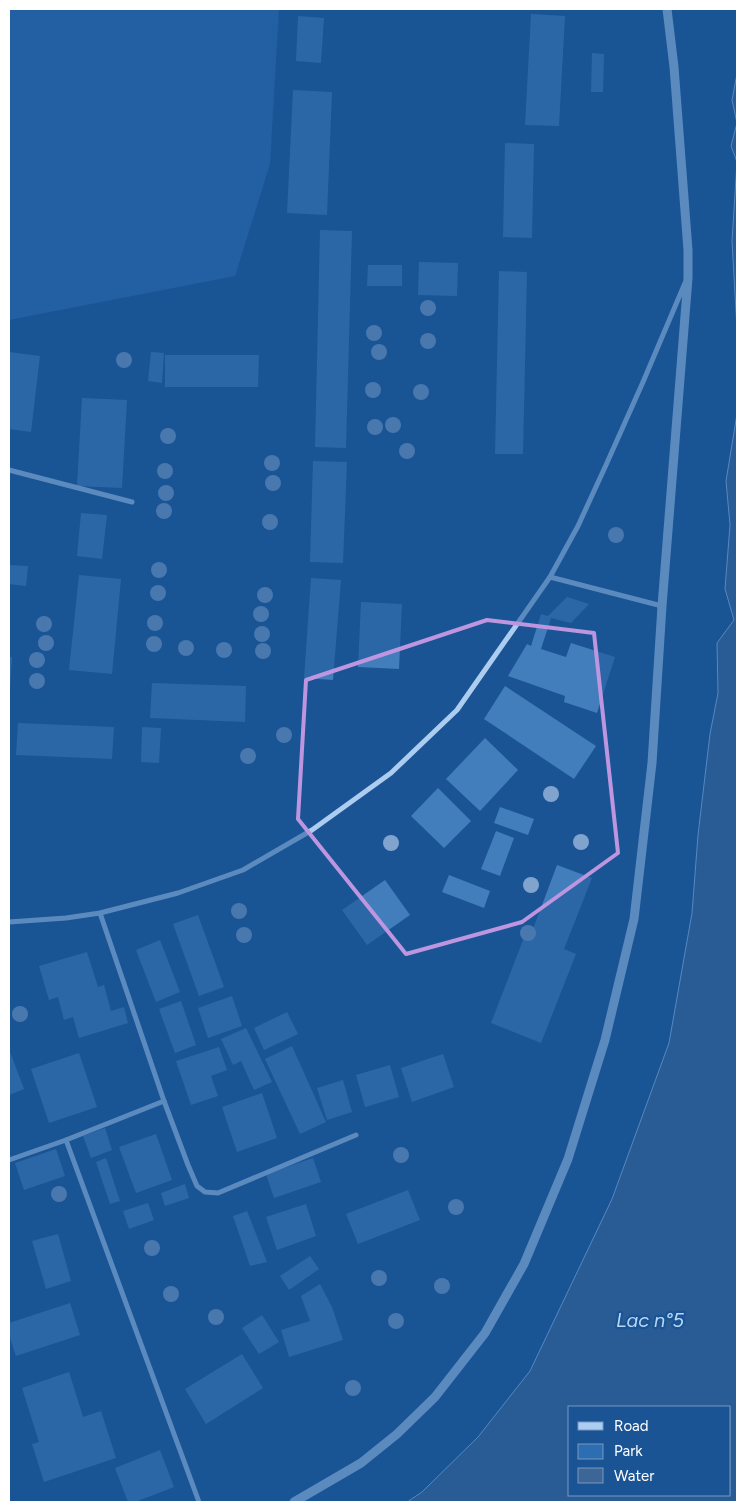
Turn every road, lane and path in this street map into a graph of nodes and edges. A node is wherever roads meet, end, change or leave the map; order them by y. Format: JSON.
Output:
{"nodes":[{"id":1,"x":667,"y":9,"type":"edge"},
{"id":2,"x":688,"y":278,"type":"junction"},
{"id":3,"x":9,"y":470,"type":"edge"},
{"id":4,"x":132,"y":502,"type":"dead end"},
{"id":5,"x":550,"y":577,"type":"junction"},
{"id":6,"x":662,"y":606,"type":"junction"},
{"id":7,"x":100,"y":913,"type":"junction"},
{"id":8,"x":9,"y":922,"type":"edge"},
{"id":9,"x":164,"y":1101,"type":"junction"},
{"id":10,"x":356,"y":1135,"type":"dead end"},
{"id":11,"x":66,"y":1140,"type":"junction"},
{"id":12,"x":9,"y":1160,"type":"edge"},
{"id":13,"x":199,"y":1502,"type":"edge"},
{"id":14,"x":294,"y":1502,"type":"edge"}],
"edges":[{"from":1,"to":2,"type":"street"},
{"from":2,"to":5,"type":"street"},
{"from":2,"to":6,"type":"street"},
{"from":3,"to":4,"type":"street"},
{"from":5,"to":6,"type":"street"},
{"from":5,"to":7,"type":"street"},
{"from":6,"to":14,"type":"street"},
{"from":7,"to":8,"type":"street"},
{"from":7,"to":9,"type":"street"},
{"from":9,"to":10,"type":"street"},
{"from":9,"to":11,"type":"street"},
{"from":11,"to":12,"type":"street"},
{"from":11,"to":13,"type":"street"}]}
